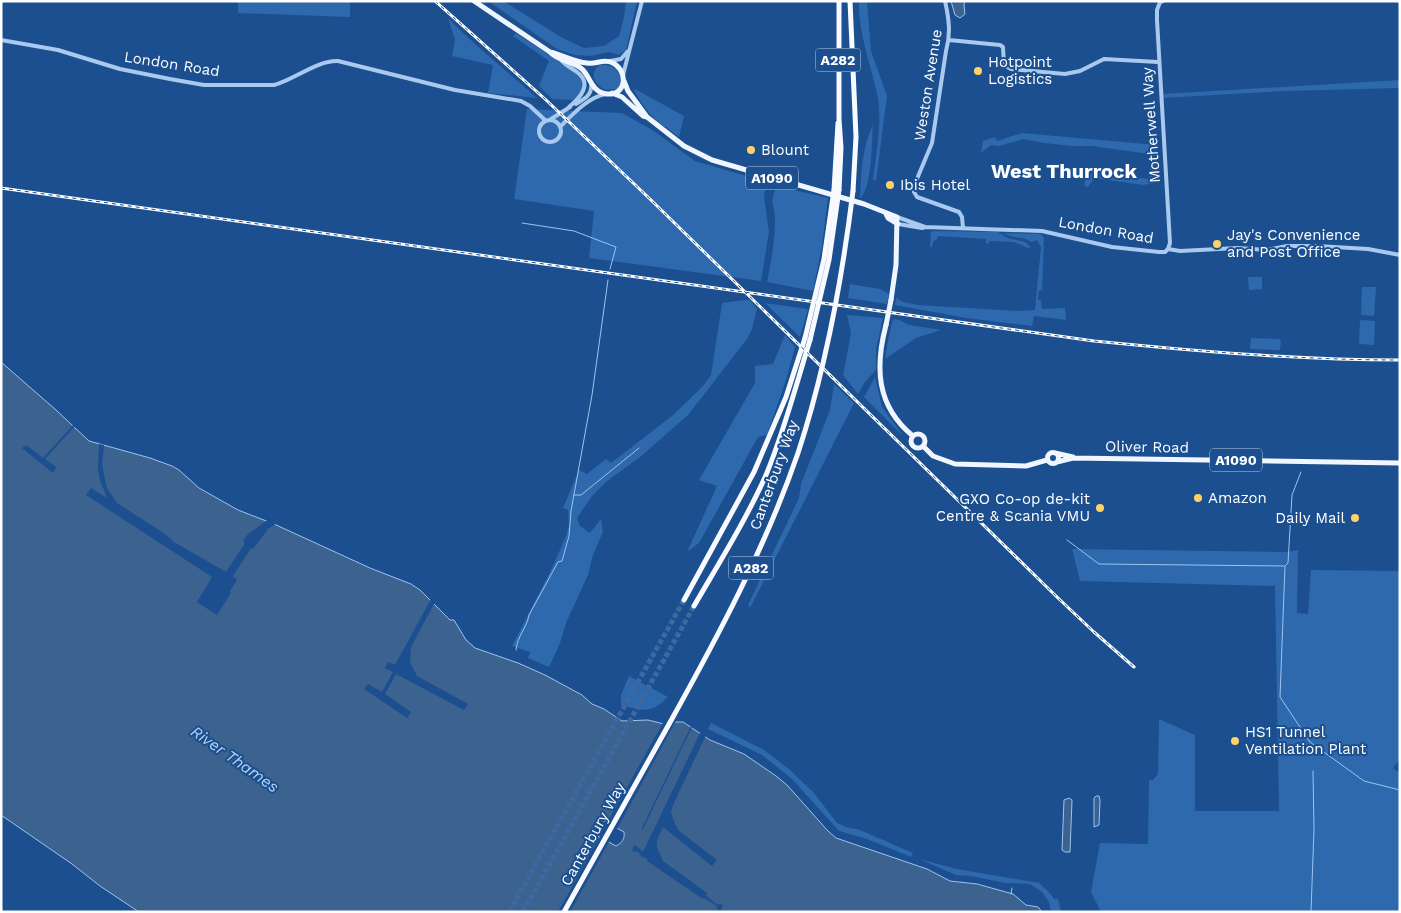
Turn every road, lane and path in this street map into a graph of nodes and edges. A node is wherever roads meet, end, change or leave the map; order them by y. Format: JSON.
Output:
{"nodes":[{"id":1,"x":474,"y":1,"type":"edge"},
{"id":2,"x":642,"y":1,"type":"edge"},
{"id":3,"x":839,"y":1,"type":"edge"},
{"id":4,"x":850,"y":1,"type":"edge"},
{"id":5,"x":945,"y":1,"type":"edge"},
{"id":6,"x":1163,"y":1,"type":"edge"},
{"id":7,"x":1,"y":40,"type":"edge"},
{"id":8,"x":949,"y":40,"type":"junction"},
{"id":9,"x":629,"y":49,"type":"junction"},
{"id":10,"x":550,"y":52,"type":"junction"},
{"id":11,"x":561,"y":60,"type":"junction"},
{"id":12,"x":608,"y":61,"type":"junction"},
{"id":13,"x":598,"y":62,"type":"junction"},
{"id":14,"x":1158,"y":62,"type":"junction"},
{"id":15,"x":624,"y":78,"type":"junction"},
{"id":16,"x":590,"y":82,"type":"junction"},
{"id":17,"x":610,"y":94,"type":"junction"},
{"id":18,"x":569,"y":107,"type":"junction"},
{"id":19,"x":537,"y":114,"type":"junction"},
{"id":20,"x":647,"y":117,"type":"junction"},
{"id":21,"x":547,"y":120,"type":"junction"},
{"id":22,"x":540,"y":126,"type":"junction"},
{"id":23,"x":560,"y":126,"type":"junction"},
{"id":24,"x":886,"y":214,"type":"junction"},
{"id":25,"x":897,"y":217,"type":"junction"},
{"id":26,"x":898,"y":224,"type":"junction"},
{"id":27,"x":925,"y":227,"type":"junction"},
{"id":28,"x":963,"y":228,"type":"junction"},
{"id":29,"x":1168,"y":249,"type":"junction"},
{"id":30,"x":1400,"y":255,"type":"edge"},
{"id":31,"x":801,"y":358,"type":"junction"},
{"id":32,"x":913,"y":436,"type":"junction"},
{"id":33,"x":923,"y":446,"type":"junction"},
{"id":34,"x":1055,"y":454,"type":"junction"},
{"id":35,"x":1073,"y":458,"type":"junction"},
{"id":36,"x":1047,"y":460,"type":"junction"},
{"id":37,"x":1056,"y":462,"type":"junction"},
{"id":38,"x":1400,"y":462,"type":"edge"},
{"id":39,"x":684,"y":600,"type":"tunnel mouth"},
{"id":40,"x":694,"y":606,"type":"tunnel mouth"},
{"id":41,"x":564,"y":912,"type":"edge"}],
"edges":[{"from":1,"to":10,"type":"main road","number":"A1090"},
{"from":2,"to":9,"type":"street"},
{"from":3,"to":31,"type":"highway","name":"Canterbury Way","number":"A282","bridge":true},
{"from":4,"to":41,"type":"highway","name":"Canterbury Way","number":"A282","bridge":true},
{"from":5,"to":8,"type":"street","name":"Weston Avenue"},
{"from":6,"to":14,"type":"street","name":"Motherwell Way"},
{"from":7,"to":19,"type":"street","name":"London Road"},
{"from":8,"to":14,"type":"street"},
{"from":8,"to":28,"type":"street","name":"Weston Avenue"},
{"from":9,"to":12,"type":"street"},
{"from":9,"to":15,"type":"street"},
{"from":10,"to":11,"type":"main road","number":"A1090"},
{"from":10,"to":13,"type":"main road","number":"A1090"},
{"from":11,"to":16,"type":"main road","number":"A1090"},
{"from":11,"to":18,"type":"street"},
{"from":12,"to":13,"type":"main road","number":"A1090"},
{"from":12,"to":15,"type":"main road","number":"A1090"},
{"from":13,"to":16,"type":"main road"},
{"from":14,"to":29,"type":"street","name":"Motherwell Way"},
{"from":15,"to":17,"type":"main road"},
{"from":15,"to":20,"type":"main road","name":"London Road","number":"A1090"},
{"from":16,"to":17,"type":"main road","number":"A1090"},
{"from":16,"to":18,"type":"street"},
{"from":17,"to":20,"type":"main road","name":"London Road","number":"A1090"},
{"from":17,"to":23,"type":"street"},
{"from":18,"to":21,"type":"street"},
{"from":19,"to":21,"type":"street","name":"London Road"},
{"from":19,"to":22,"type":"street"},
{"from":20,"to":24,"type":"main road","name":"London Road","number":"A1090"},
{"from":21,"to":22,"type":"street"},
{"from":21,"to":23,"type":"street"},
{"from":22,"to":23,"type":"street"},
{"from":24,"to":25,"type":"main road","name":"London Road","number":"A1090"},
{"from":24,"to":26,"type":"main road","name":"London Road","number":"A1090"},
{"from":25,"to":26,"type":"main road"},
{"from":25,"to":27,"type":"street","name":"London Road"},
{"from":26,"to":27,"type":"street","name":"London Road"},
{"from":26,"to":32,"type":"main road","bridge":true},
{"from":27,"to":28,"type":"street","name":"London Road"},
{"from":28,"to":29,"type":"street","name":"London Road"},
{"from":29,"to":30,"type":"street","name":"London Road"},
{"from":31,"to":39,"type":"highway","name":"Canterbury Way","number":"A282"},
{"from":31,"to":40,"type":"highway","name":"Canterbury Way","number":"A282"},
{"from":32,"to":33,"type":"main road"},
{"from":32,"to":33,"type":"main road"},
{"from":33,"to":36,"type":"main road"},
{"from":34,"to":35,"type":"main road","name":"Oliver Road","number":"A1090"},
{"from":34,"to":36,"type":"main road"},
{"from":34,"to":37,"type":"main road"},
{"from":35,"to":37,"type":"main road","name":"Oliver Road","number":"A1090"},
{"from":35,"to":38,"type":"main road","name":"Oliver Road","number":"A1090"},
{"from":36,"to":37,"type":"main road"}]}
